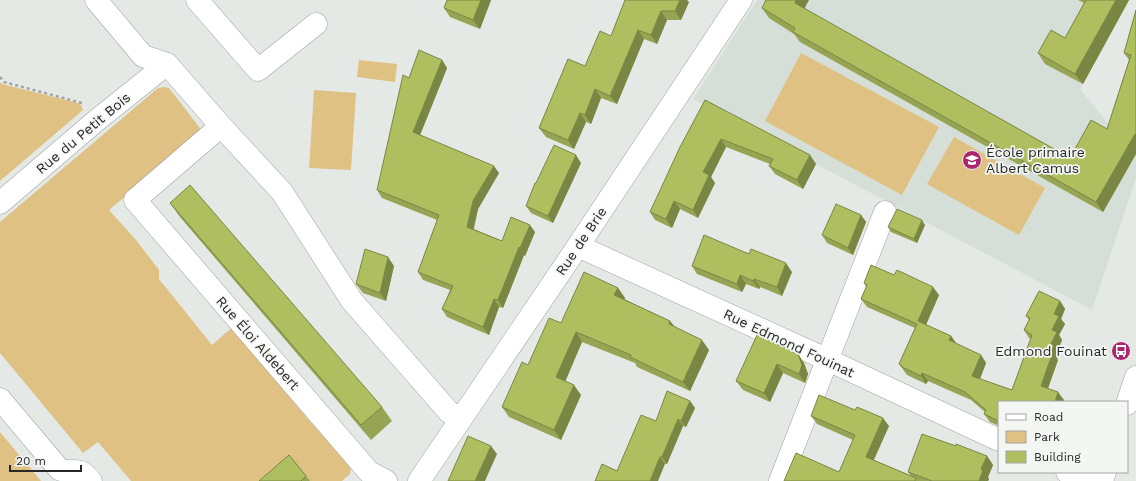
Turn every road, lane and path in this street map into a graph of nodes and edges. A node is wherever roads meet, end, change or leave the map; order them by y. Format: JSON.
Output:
{"nodes":[{"id":1,"x":96,"y":0,"type":"edge"},
{"id":2,"x":197,"y":0,"type":"edge"},
{"id":3,"x":741,"y":0,"type":"edge"},
{"id":4,"x":316,"y":24,"type":"dead end"},
{"id":5,"x":167,"y":64,"type":"junction"},
{"id":6,"x":0,"y":78,"type":"edge"},
{"id":7,"x":97,"y":120,"type":"junction"},
{"id":8,"x":222,"y":126,"type":"junction"},
{"id":9,"x":0,"y":203,"type":"edge"},
{"id":10,"x":885,"y":212,"type":"dead end"},
{"id":11,"x":578,"y":246,"type":"junction"},
{"id":12,"x":828,"y":360,"type":"junction"},
{"id":13,"x":1136,"y":377,"type":"edge"},
{"id":14,"x":0,"y":399,"type":"edge"},
{"id":15,"x":1128,"y":401,"type":"edge"},
{"id":16,"x":460,"y":419,"type":"junction"},
{"id":17,"x":998,"y":440,"type":"edge"},
{"id":18,"x":1069,"y":473,"type":"edge"},
{"id":19,"x":371,"y":478,"type":"edge"},
{"id":20,"x":90,"y":481,"type":"edge"},
{"id":21,"x":419,"y":481,"type":"edge"},
{"id":22,"x":780,"y":481,"type":"edge"},
{"id":23,"x":1086,"y":481,"type":"edge"}],
"edges":[{"from":1,"to":5,"type":"street"},
{"from":2,"to":4,"type":"street"},
{"from":3,"to":11,"type":"street","name":"Rue de Brie"},
{"from":5,"to":7,"type":"street","name":"Rue du Petit Bois"},
{"from":5,"to":8,"type":"street"},
{"from":6,"to":7,"type":"path"},
{"from":7,"to":9,"type":"street","name":"Rue du Petit Bois"},
{"from":8,"to":16,"type":"street"},
{"from":8,"to":19,"type":"street","name":"Rue Éloi Aldebert"},
{"from":10,"to":12,"type":"street"},
{"from":11,"to":12,"type":"street","name":"Rue Edmond Fouinat"},
{"from":11,"to":16,"type":"street","name":"Rue de Brie"},
{"from":12,"to":17,"type":"street","name":"Rue Edmond Fouinat"},
{"from":12,"to":22,"type":"street"},
{"from":13,"to":15,"type":"street"},
{"from":14,"to":20,"type":"street"},
{"from":16,"to":21,"type":"street","name":"Rue de Brie"},
{"from":18,"to":23,"type":"street"}]}
